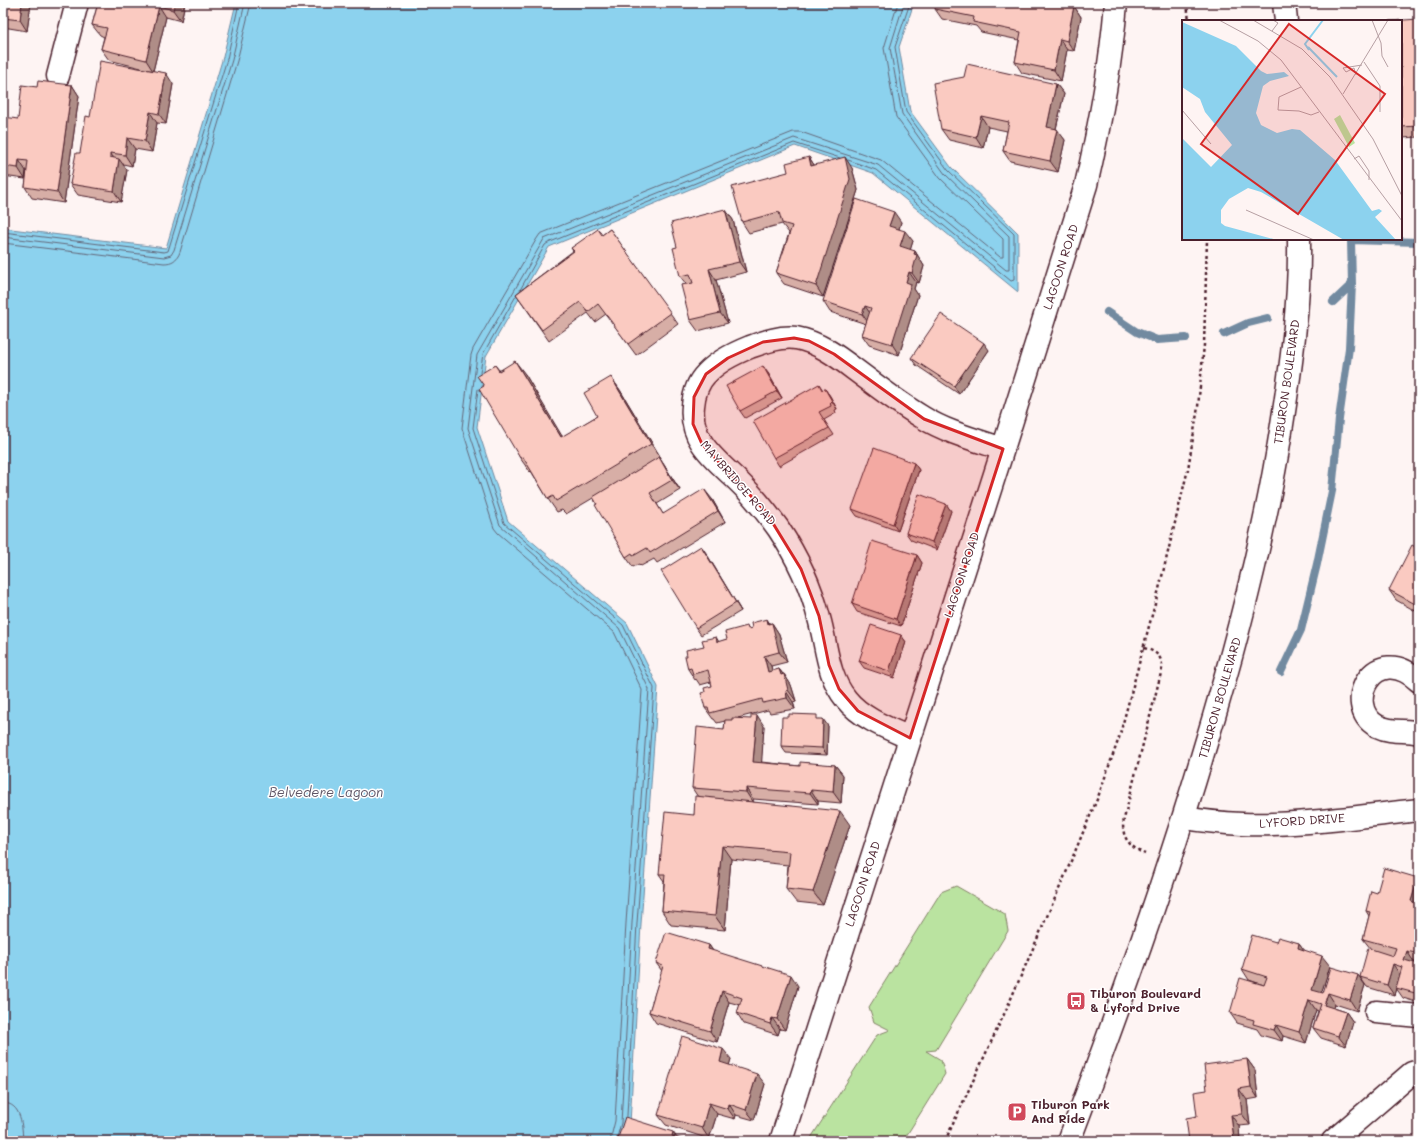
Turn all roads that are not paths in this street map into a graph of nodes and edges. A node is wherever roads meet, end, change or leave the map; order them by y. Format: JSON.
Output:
{"nodes":[{"id":1,"x":77,"y":3,"type":"edge"},
{"id":2,"x":1116,"y":3,"type":"edge"},
{"id":3,"x":1284,"y":3,"type":"edge"},
{"id":4,"x":1286,"y":20,"type":"edge"},
{"id":5,"x":58,"y":76,"type":"dead end"},
{"id":6,"x":1300,"y":240,"type":"edge"},
{"id":7,"x":1003,"y":449,"type":"junction"},
{"id":8,"x":1419,"y":681,"type":"edge"},
{"id":9,"x":1419,"y":733,"type":"edge"},
{"id":10,"x":910,"y":738,"type":"junction"},
{"id":11,"x":1416,"y":809,"type":"edge"},
{"id":12,"x":1184,"y":818,"type":"junction"},
{"id":13,"x":1376,"y":1012,"type":"dead end"},
{"id":14,"x":1419,"y":1016,"type":"edge"},
{"id":15,"x":1419,"y":1070,"type":"edge"},
{"id":16,"x":781,"y":1141,"type":"edge"},
{"id":17,"x":1069,"y":1141,"type":"edge"},
{"id":18,"x":1333,"y":1141,"type":"edge"}],
"edges":[{"from":1,"to":5,"type":"street"},
{"from":2,"to":7,"type":"street","name":"LAGOON ROAD"},
{"from":3,"to":4,"type":"street"},
{"from":6,"to":12,"type":"street","name":"TIBURON BOULEVARD"},
{"from":7,"to":10,"type":"street","name":"LAGOON ROAD"},
{"from":7,"to":10,"type":"street","name":"MAYBRIDGE ROAD"},
{"from":8,"to":9,"type":"street"},
{"from":10,"to":16,"type":"street","name":"LAGOON ROAD"},
{"from":11,"to":12,"type":"street","name":"LYFORD DRIVE"},
{"from":12,"to":17,"type":"street","name":"TIBURON BOULEVARD"},
{"from":13,"to":14,"type":"street"},
{"from":15,"to":18,"type":"street"}]}
